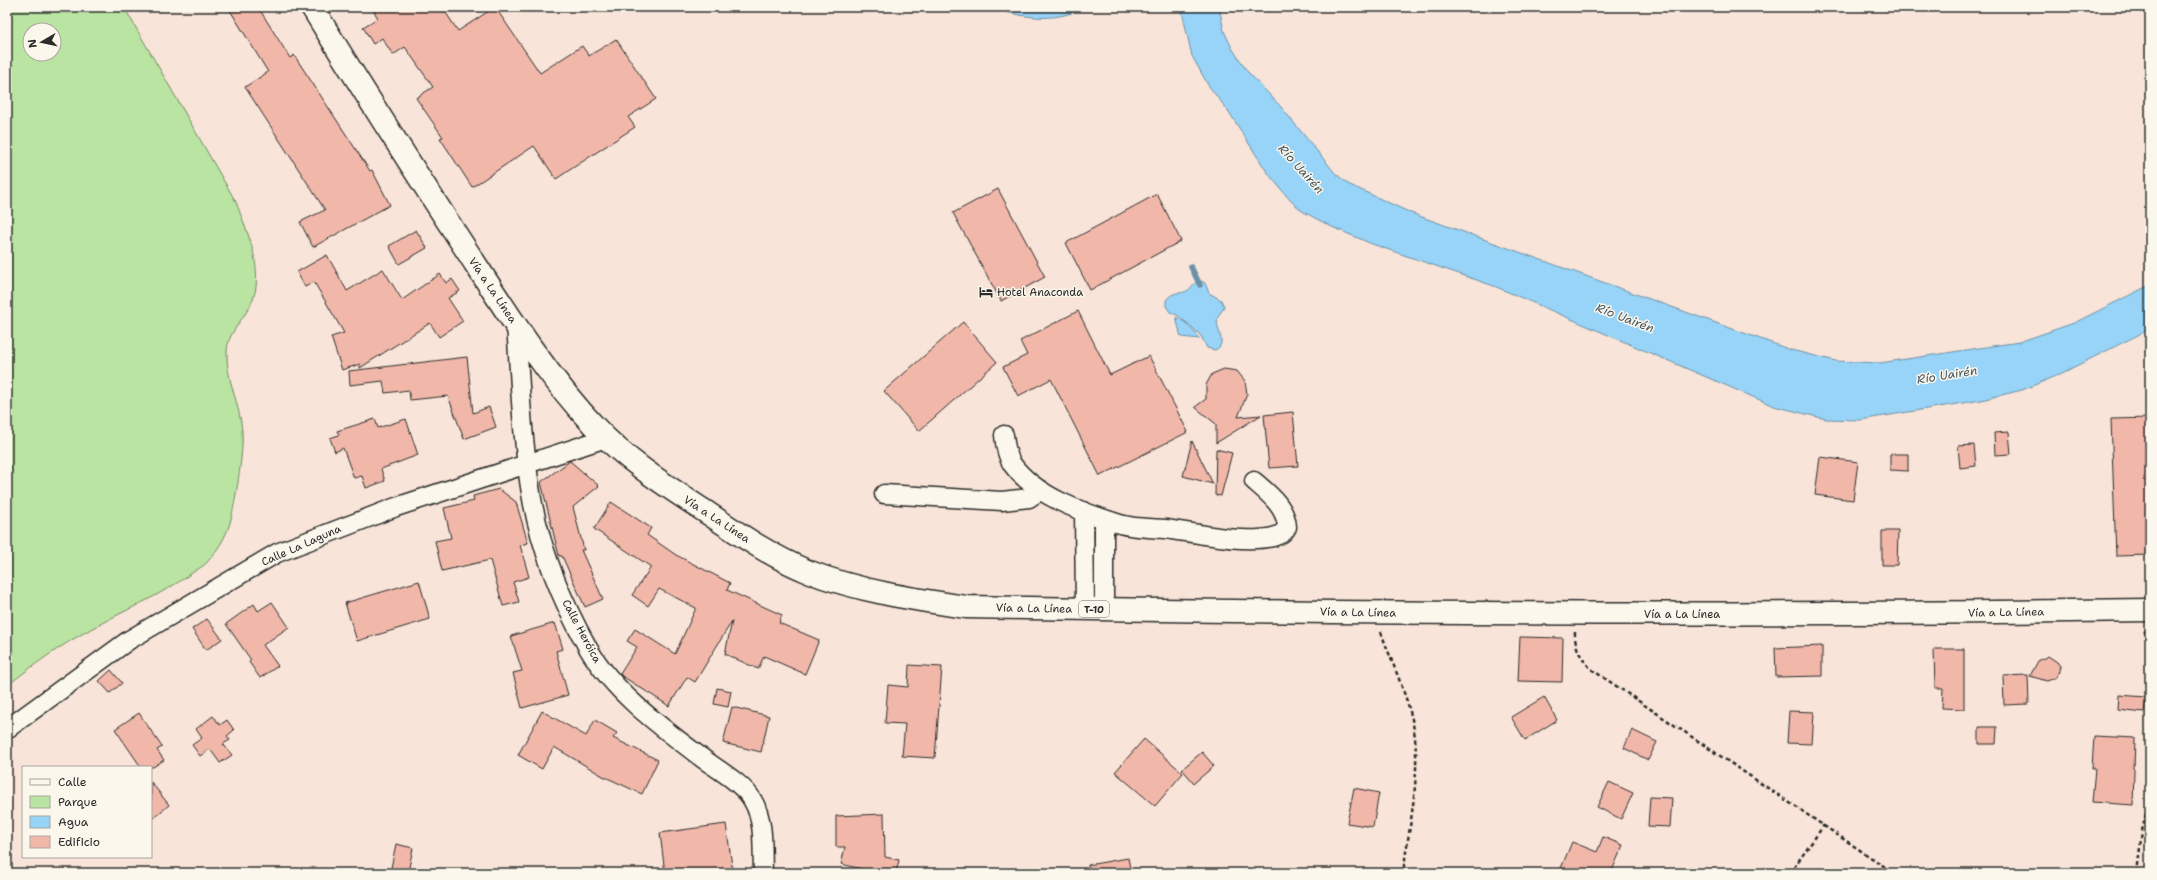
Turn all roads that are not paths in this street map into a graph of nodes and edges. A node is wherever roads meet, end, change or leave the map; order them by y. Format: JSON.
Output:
{"nodes":[{"id":1,"x":312,"y":7,"type":"edge"},
{"id":2,"x":516,"y":324,"type":"junction"},
{"id":3,"x":1004,"y":435,"type":"dead end"},
{"id":4,"x":606,"y":438,"type":"junction"},
{"id":5,"x":527,"y":464,"type":"junction"},
{"id":6,"x":1254,"y":480,"type":"dead end"},
{"id":7,"x":1041,"y":490,"type":"junction"},
{"id":8,"x":884,"y":494,"type":"dead end"},
{"id":9,"x":1084,"y":511,"type":"junction"},
{"id":10,"x":1104,"y":519,"type":"junction"},
{"id":11,"x":1095,"y":609,"type":"junction"},
{"id":12,"x":2150,"y":610,"type":"edge"},
{"id":13,"x":7,"y":729,"type":"edge"},
{"id":14,"x":763,"y":873,"type":"edge"}],
"edges":[{"from":1,"to":2,"type":"highway","name":"Vía a La Línea","number":"T-10"},
{"from":2,"to":4,"type":"highway","name":"Vía a La Línea","number":"T-10"},
{"from":2,"to":5,"type":"street","name":"Calle Heróica"},
{"from":3,"to":7,"type":"street"},
{"from":4,"to":5,"type":"street","name":"Calle La Laguna"},
{"from":4,"to":11,"type":"highway","name":"Vía a La Línea","number":"T-10"},
{"from":5,"to":13,"type":"street","name":"Calle La Laguna"},
{"from":5,"to":14,"type":"street","name":"Calle Heróica"},
{"from":6,"to":10,"type":"street"},
{"from":7,"to":8,"type":"street"},
{"from":7,"to":9,"type":"street"},
{"from":9,"to":10,"type":"street"},
{"from":9,"to":11,"type":"street"},
{"from":10,"to":11,"type":"street"},
{"from":11,"to":12,"type":"highway","name":"Vía a La Línea","number":"T-10"}]}
